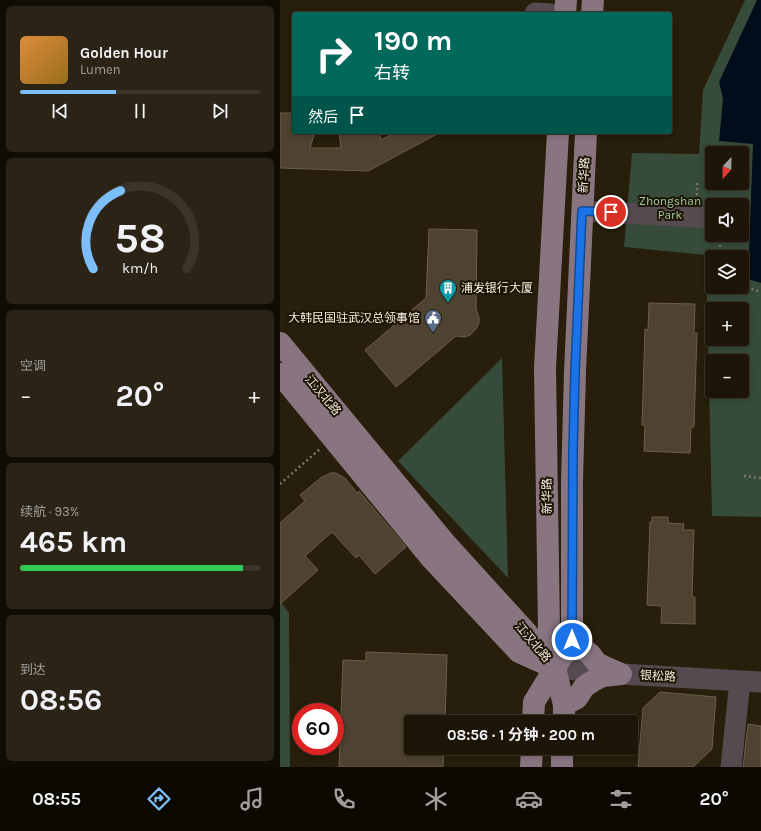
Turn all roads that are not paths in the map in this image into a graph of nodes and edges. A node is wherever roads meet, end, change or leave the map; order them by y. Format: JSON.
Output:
{"nodes":[{"id":1,"x":566,"y":0,"type":"edge"},
{"id":2,"x":593,"y":0,"type":"edge"},
{"id":3,"x":565,"y":12,"type":"edge"},
{"id":4,"x":592,"y":12,"type":"edge"},
{"id":5,"x":558,"y":134,"type":"edge"},
{"id":6,"x":586,"y":134,"type":"edge"},
{"id":7,"x":582,"y":211,"type":"junction"},
{"id":8,"x":705,"y":218,"type":"edge"},
{"id":9,"x":280,"y":343,"type":"edge"},
{"id":10,"x":280,"y":374,"type":"edge"},
{"id":11,"x":549,"y":630,"type":"junction"},
{"id":12,"x":572,"y":640,"type":"junction"},
{"id":13,"x":523,"y":642,"type":"junction"},
{"id":14,"x":555,"y":668,"type":"junction"},
{"id":15,"x":621,"y":674,"type":"junction"},
{"id":16,"x":740,"y":681,"type":"junction"},
{"id":17,"x":761,"y":682,"type":"edge"},
{"id":18,"x":533,"y":712,"type":"edge"},
{"id":19,"x":564,"y":714,"type":"edge"},
{"id":20,"x":532,"y":755,"type":"edge"},
{"id":21,"x":562,"y":755,"type":"edge"},
{"id":22,"x":531,"y":767,"type":"edge"},
{"id":23,"x":562,"y":767,"type":"edge"},
{"id":24,"x":731,"y":767,"type":"edge"}],
"edges":[{"from":1,"to":3,"type":"main road"},
{"from":2,"to":4,"type":"main road"},
{"from":5,"to":11,"type":"main road","name":"新华路"},
{"from":6,"to":7,"type":"main road","name":"新华路"},
{"from":7,"to":8,"type":"street"},
{"from":7,"to":12,"type":"main road","name":"新华路"},
{"from":9,"to":13,"type":"main road","name":"江汉北路"},
{"from":10,"to":13,"type":"main road","name":"江汉北路"},
{"from":11,"to":13,"type":"main road"},
{"from":11,"to":14,"type":"main road","name":"新华路"},
{"from":12,"to":14,"type":"main road"},
{"from":12,"to":15,"type":"main road"},
{"from":13,"to":14,"type":"main road","name":"江汉北路"},
{"from":13,"to":18,"type":"main road"},
{"from":14,"to":15,"type":"street","name":"银松路"},
{"from":14,"to":18,"type":"main road"},
{"from":14,"to":19,"type":"main road","name":"新华路"},
{"from":15,"to":16,"type":"street","name":"银松路"},
{"from":15,"to":19,"type":"main road"},
{"from":16,"to":17,"type":"street","name":"银松路"},
{"from":16,"to":24,"type":"street"},
{"from":20,"to":22,"type":"main road"},
{"from":21,"to":23,"type":"main road"}]}
